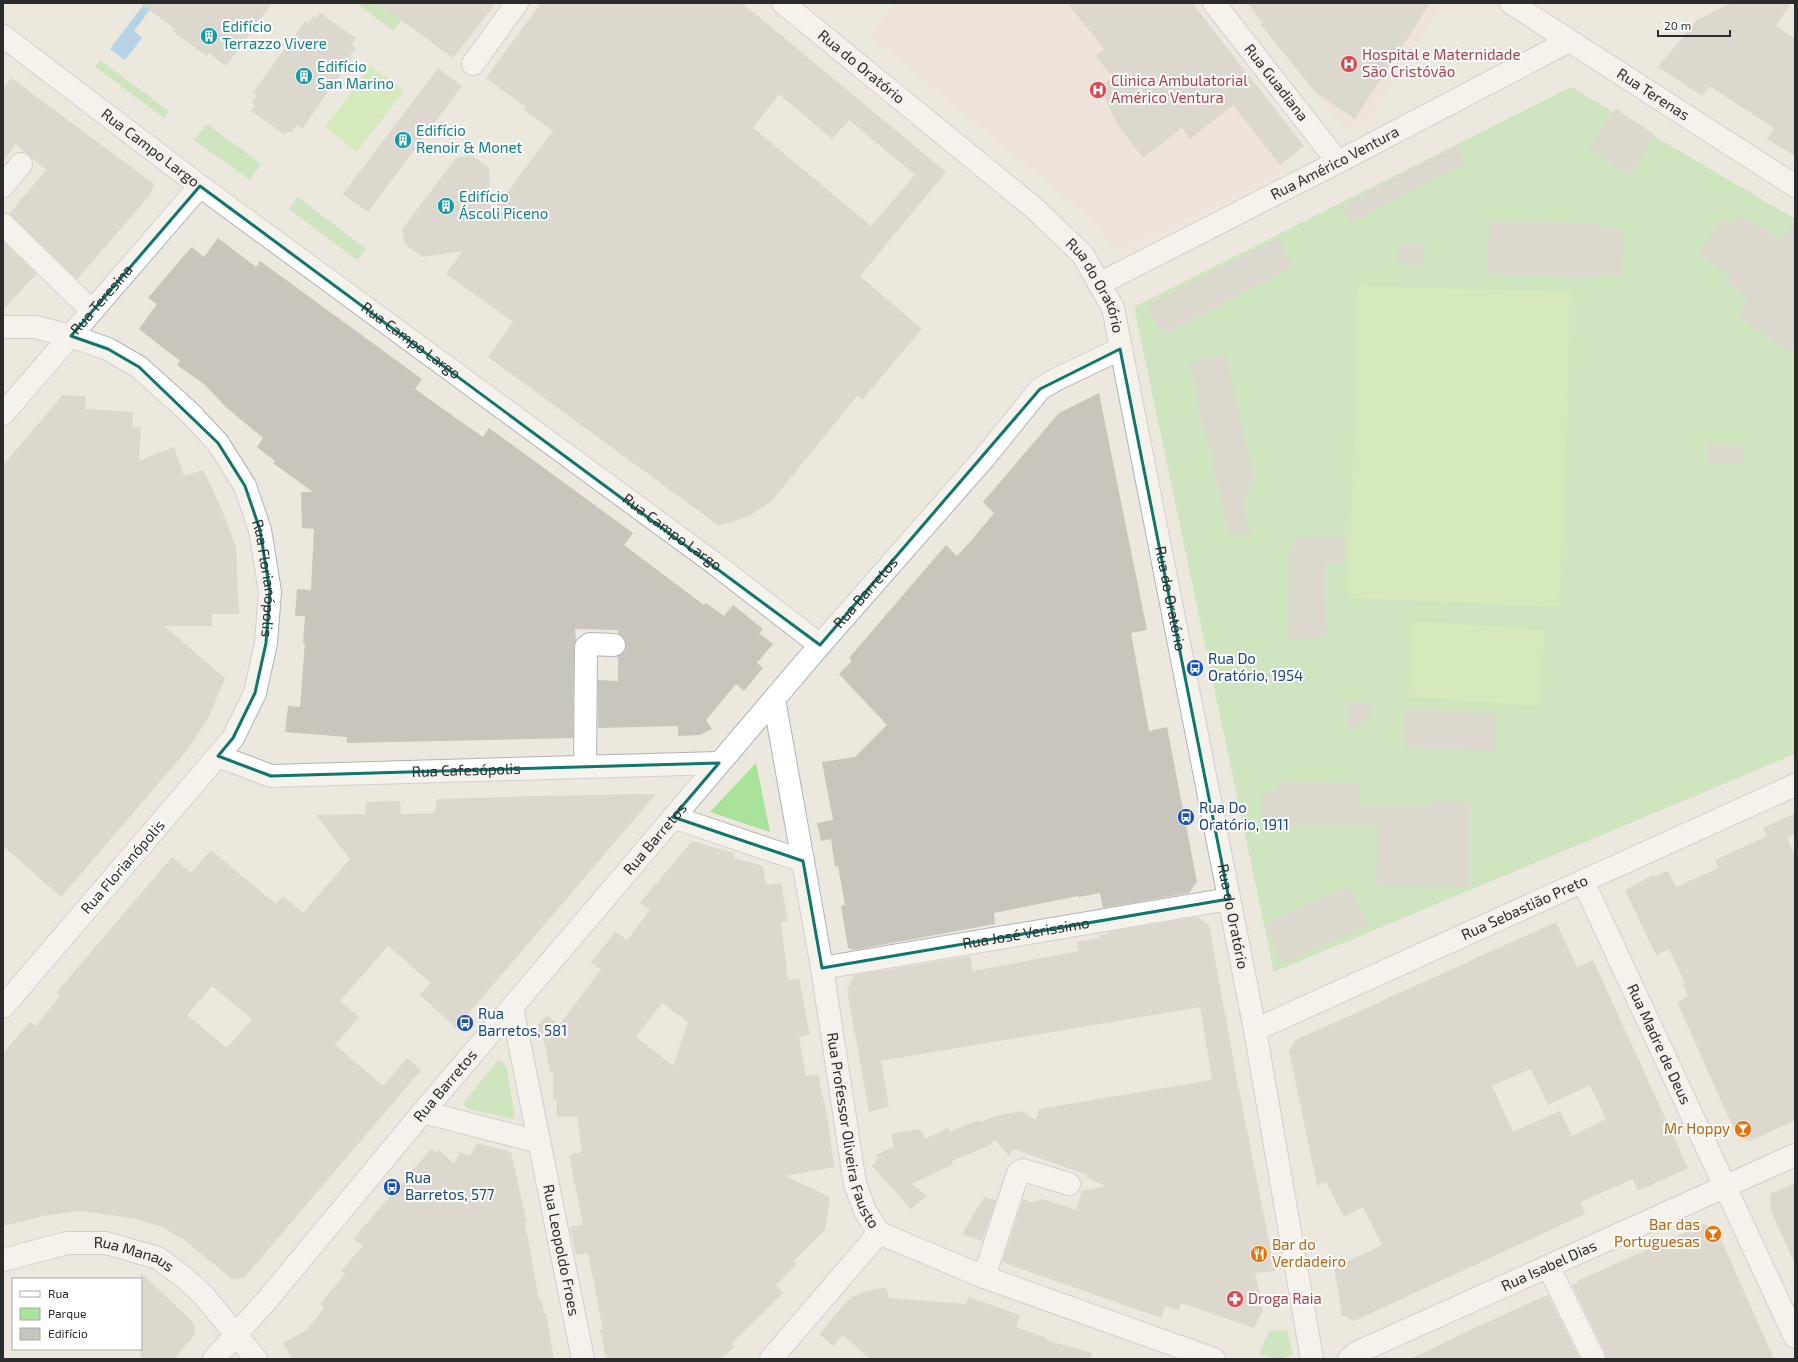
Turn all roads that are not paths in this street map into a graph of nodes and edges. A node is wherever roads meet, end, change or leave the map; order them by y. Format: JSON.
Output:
{"nodes":[{"id":1,"x":517,"y":3,"type":"edge"},
{"id":2,"x":783,"y":3,"type":"edge"},
{"id":3,"x":1214,"y":3,"type":"edge"},
{"id":4,"x":1510,"y":3,"type":"edge"},
{"id":5,"x":3,"y":36,"type":"edge"},
{"id":6,"x":1569,"y":41,"type":"junction"},
{"id":7,"x":473,"y":64,"type":"dead end"},
{"id":8,"x":1338,"y":162,"type":"junction"},
{"id":9,"x":21,"y":164,"type":"dead end"},
{"id":10,"x":3,"y":186,"type":"edge"},
{"id":11,"x":200,"y":186,"type":"junction"},
{"id":12,"x":1795,"y":186,"type":"edge"},
{"id":13,"x":3,"y":224,"type":"edge"},
{"id":14,"x":1099,"y":284,"type":"junction"},
{"id":15,"x":92,"y":311,"type":"junction"},
{"id":16,"x":3,"y":327,"type":"edge"},
{"id":17,"x":71,"y":336,"type":"junction"},
{"id":18,"x":1120,"y":349,"type":"junction"},
{"id":19,"x":3,"y":414,"type":"edge"},
{"id":20,"x":614,"y":645,"type":"dead end"},
{"id":21,"x":820,"y":645,"type":"junction"},
{"id":22,"x":774,"y":699,"type":"junction"},
{"id":23,"x":218,"y":756,"type":"junction"},
{"id":24,"x":719,"y":764,"type":"junction"},
{"id":25,"x":585,"y":767,"type":"junction"},
{"id":26,"x":1795,"y":785,"type":"edge"},
{"id":27,"x":673,"y":817,"type":"junction"},
{"id":28,"x":803,"y":860,"type":"junction"},
{"id":29,"x":1583,"y":881,"type":"junction"},
{"id":30,"x":1229,"y":899,"type":"junction"},
{"id":31,"x":822,"y":968,"type":"junction"},
{"id":32,"x":3,"y":1007,"type":"edge"},
{"id":33,"x":512,"y":1007,"type":"junction"},
{"id":34,"x":1255,"y":1030,"type":"junction"},
{"id":35,"x":423,"y":1112,"type":"junction"},
{"id":36,"x":539,"y":1142,"type":"junction"},
{"id":37,"x":1795,"y":1155,"type":"edge"},
{"id":38,"x":1069,"y":1184,"type":"dead end"},
{"id":39,"x":1725,"y":1186,"type":"junction"},
{"id":40,"x":879,"y":1233,"type":"junction"},
{"id":41,"x":3,"y":1260,"type":"edge"},
{"id":42,"x":1548,"y":1266,"type":"junction"},
{"id":43,"x":984,"y":1277,"type":"junction"},
{"id":44,"x":237,"y":1334,"type":"junction"},
{"id":45,"x":1795,"y":1337,"type":"edge"},
{"id":46,"x":214,"y":1359,"type":"edge"},
{"id":47,"x":256,"y":1359,"type":"edge"},
{"id":48,"x":583,"y":1359,"type":"edge"},
{"id":49,"x":772,"y":1359,"type":"edge"},
{"id":50,"x":1214,"y":1359,"type":"edge"},
{"id":51,"x":1312,"y":1359,"type":"edge"},
{"id":52,"x":1349,"y":1359,"type":"edge"},
{"id":53,"x":1594,"y":1359,"type":"edge"}],
"edges":[{"from":1,"to":7,"type":"street"},
{"from":2,"to":14,"type":"street","name":"Rua do Oratório"},
{"from":3,"to":8,"type":"street","name":"Rua Guadiana"},
{"from":4,"to":6,"type":"street","name":"Rua Terenas"},
{"from":5,"to":11,"type":"street","name":"Rua Campo Largo"},
{"from":6,"to":8,"type":"street","name":"Rua Américo Ventura"},
{"from":6,"to":12,"type":"street","name":"Rua Terenas"},
{"from":8,"to":14,"type":"street","name":"Rua Américo Ventura"},
{"from":9,"to":10,"type":"street"},
{"from":11,"to":15,"type":"street","name":"Rua Teresina"},
{"from":11,"to":21,"type":"street","name":"Rua Campo Largo"},
{"from":13,"to":15,"type":"street"},
{"from":14,"to":18,"type":"street","name":"Rua do Oratório"},
{"from":15,"to":17,"type":"street","name":"Rua Teresina"},
{"from":16,"to":17,"type":"street","name":"Rua Florianópolis"},
{"from":17,"to":19,"type":"street","name":"Rua Teresina"},
{"from":17,"to":23,"type":"street","name":"Rua Florianópolis"},
{"from":18,"to":21,"type":"street","name":"Rua Barretos"},
{"from":18,"to":30,"type":"street","name":"Rua do Oratório"},
{"from":20,"to":25,"type":"street"},
{"from":21,"to":22,"type":"street","name":"Rua Barretos"},
{"from":22,"to":24,"type":"street","name":"Rua Barretos"},
{"from":22,"to":28,"type":"street","name":"Rua Professor Oliveira Fausto"},
{"from":23,"to":25,"type":"street","name":"Rua Cafesópolis"},
{"from":23,"to":32,"type":"street","name":"Rua Florianópolis"},
{"from":24,"to":25,"type":"street","name":"Rua Cafesópolis"},
{"from":24,"to":27,"type":"street","name":"Rua Barretos"},
{"from":26,"to":29,"type":"street","name":"Rua Sebastião Preto"},
{"from":27,"to":28,"type":"street"},
{"from":27,"to":33,"type":"street","name":"Rua Barretos"},
{"from":28,"to":31,"type":"street","name":"Rua Professor Oliveira Fausto"},
{"from":29,"to":34,"type":"street","name":"Rua Sebastião Preto"},
{"from":29,"to":39,"type":"street","name":"Rua Madre de Deus"},
{"from":30,"to":31,"type":"street","name":"Rua José Verissimo"},
{"from":30,"to":34,"type":"street","name":"Rua do Oratório"},
{"from":31,"to":40,"type":"street","name":"Rua Professor Oliveira Fausto"},
{"from":33,"to":35,"type":"street","name":"Rua Barretos"},
{"from":33,"to":36,"type":"street","name":"Rua Leopoldo Froes"},
{"from":34,"to":51,"type":"street","name":"Rua do Oratório"},
{"from":35,"to":36,"type":"street"},
{"from":35,"to":44,"type":"street","name":"Rua Barretos"},
{"from":36,"to":48,"type":"street","name":"Rua Leopoldo Froes"},
{"from":37,"to":39,"type":"street","name":"Rua Isabel Dias"},
{"from":38,"to":43,"type":"street"},
{"from":39,"to":42,"type":"street","name":"Rua Isabel Dias"},
{"from":39,"to":45,"type":"street","name":"Rua Madre de Deus"},
{"from":40,"to":43,"type":"street","name":"Rua Professor Oliveira Fausto"},
{"from":40,"to":49,"type":"street"},
{"from":41,"to":44,"type":"street","name":"Rua Manaus"},
{"from":42,"to":52,"type":"street","name":"Rua Isabel Dias"},
{"from":42,"to":53,"type":"street"},
{"from":43,"to":50,"type":"street","name":"Rua Professor Oliveira Fausto"},
{"from":44,"to":46,"type":"street","name":"Rua Barretos"},
{"from":44,"to":47,"type":"street","name":"Rua Manaus"}]}
